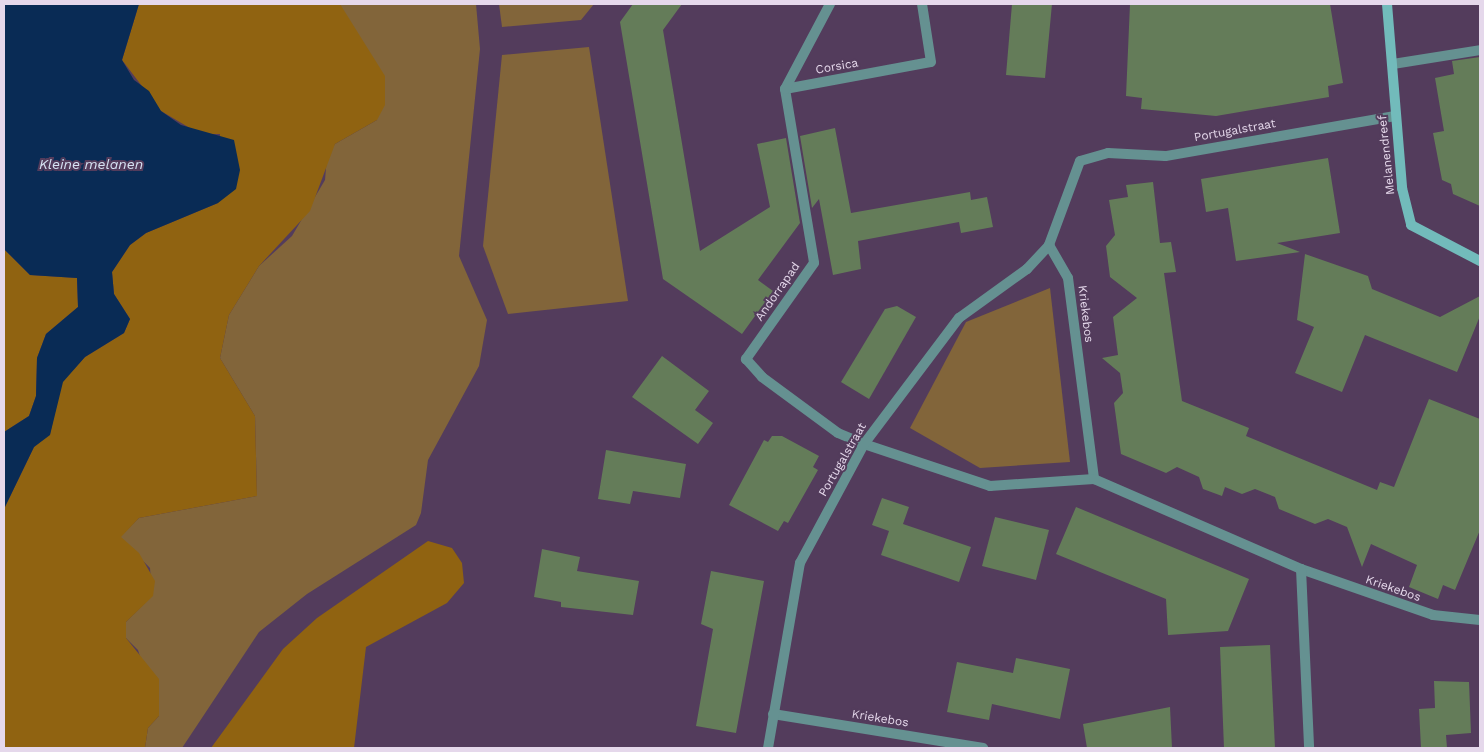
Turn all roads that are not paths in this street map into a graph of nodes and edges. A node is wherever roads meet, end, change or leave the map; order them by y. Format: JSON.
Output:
{"nodes":[{"id":1,"x":830,"y":4,"type":"edge"},
{"id":2,"x":922,"y":4,"type":"edge"},
{"id":3,"x":1388,"y":4,"type":"edge"},
{"id":4,"x":1480,"y":50,"type":"edge"},
{"id":5,"x":1393,"y":64,"type":"junction"},
{"id":6,"x":785,"y":89,"type":"junction"},
{"id":7,"x":1395,"y":116,"type":"junction"},
{"id":8,"x":1049,"y":245,"type":"junction"},
{"id":9,"x":1480,"y":261,"type":"edge"},
{"id":10,"x":864,"y":444,"type":"junction"},
{"id":11,"x":1094,"y":479,"type":"junction"},
{"id":12,"x":1301,"y":569,"type":"junction"},
{"id":13,"x":1480,"y":620,"type":"edge"},
{"id":14,"x":773,"y":714,"type":"junction"},
{"id":15,"x":768,"y":748,"type":"edge"},
{"id":16,"x":984,"y":748,"type":"edge"},
{"id":17,"x":1309,"y":748,"type":"edge"}],
"edges":[{"from":1,"to":6,"type":"street","name":"Corsica"},
{"from":2,"to":6,"type":"street","name":"Corsica"},
{"from":3,"to":5,"type":"street","name":"Melanendreef"},
{"from":4,"to":5,"type":"street"},
{"from":5,"to":7,"type":"street","name":"Melanendreef"},
{"from":6,"to":10,"type":"street","name":"Andorrapad"},
{"from":7,"to":8,"type":"street","name":"Portugalstraat"},
{"from":7,"to":9,"type":"street","name":"Melanendreef"},
{"from":8,"to":10,"type":"street","name":"Portugalstraat"},
{"from":8,"to":11,"type":"street","name":"Kriekebos"},
{"from":10,"to":11,"type":"street","name":"Kriekebos"},
{"from":10,"to":14,"type":"street","name":"Portugalstraat"},
{"from":11,"to":12,"type":"street","name":"Kriekebos"},
{"from":12,"to":13,"type":"street","name":"Kriekebos"},
{"from":12,"to":17,"type":"street"},
{"from":14,"to":15,"type":"street","name":"Portugalstraat"},
{"from":14,"to":16,"type":"street","name":"Kriekebos"}]}
